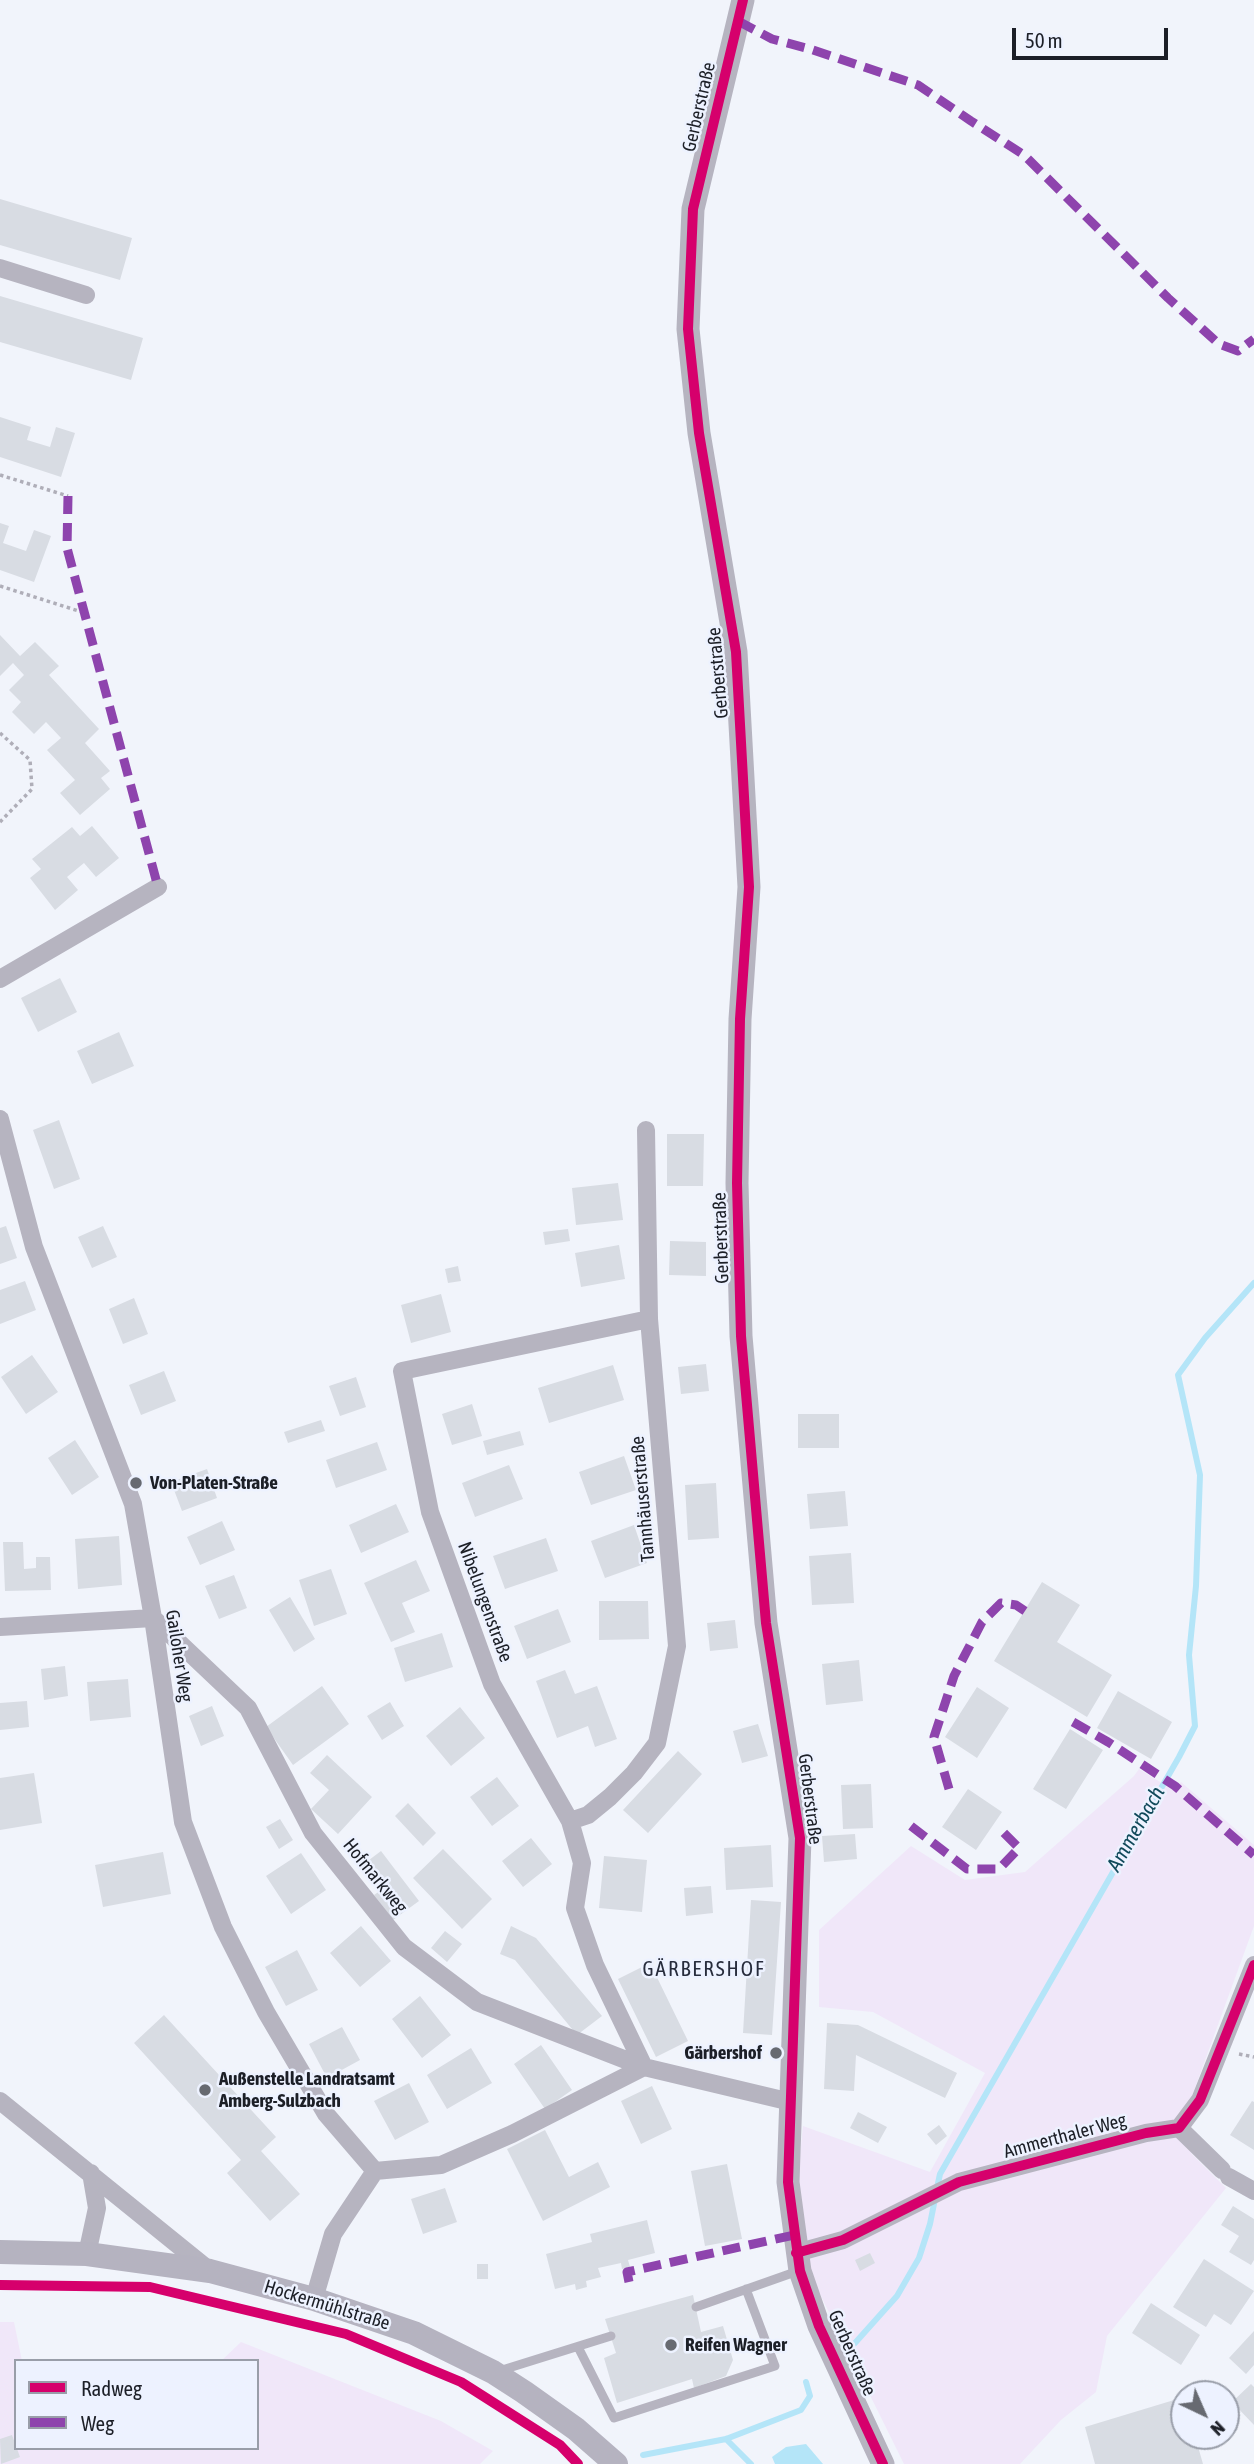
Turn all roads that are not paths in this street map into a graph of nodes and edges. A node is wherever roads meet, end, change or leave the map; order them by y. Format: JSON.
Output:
{"nodes":[{"id":1,"x":743,"y":0,"type":"edge"},
{"id":2,"x":0,"y":268,"type":"edge"},
{"id":3,"x":86,"y":295,"type":"dead end"},
{"id":4,"x":158,"y":887,"type":"dead end"},
{"id":5,"x":0,"y":979,"type":"edge"},
{"id":6,"x":0,"y":1119,"type":"edge"},
{"id":7,"x":646,"y":1130,"type":"dead end"},
{"id":8,"x":649,"y":1319,"type":"junction"},
{"id":9,"x":153,"y":1618,"type":"junction"},
{"id":10,"x":0,"y":1627,"type":"edge"},
{"id":11,"x":570,"y":1821,"type":"junction"},
{"id":12,"x":1254,"y":1965,"type":"edge"},
{"id":13,"x":644,"y":2067,"type":"junction"},
{"id":14,"x":0,"y":2101,"type":"edge"},
{"id":15,"x":791,"y":2102,"type":"junction"},
{"id":16,"x":1179,"y":2128,"type":"junction"},
{"id":17,"x":375,"y":2171,"type":"junction"},
{"id":18,"x":91,"y":2174,"type":"junction"},
{"id":19,"x":1254,"y":2191,"type":"edge"},
{"id":20,"x":0,"y":2252,"type":"edge"},
{"id":21,"x":87,"y":2254,"type":"junction"},
{"id":22,"x":798,"y":2262,"type":"junction"},
{"id":23,"x":210,"y":2271,"type":"junction"},
{"id":24,"x":746,"y":2289,"type":"junction"},
{"id":25,"x":314,"y":2299,"type":"junction"},
{"id":26,"x":696,"y":2307,"type":"dead end"},
{"id":27,"x":611,"y":2336,"type":"dead end"},
{"id":28,"x":578,"y":2347,"type":"junction"},
{"id":29,"x":493,"y":2372,"type":"junction"},
{"id":30,"x":616,"y":2464,"type":"edge"},
{"id":31,"x":883,"y":2464,"type":"edge"}],
"edges":[{"from":1,"to":15,"type":"street","name":"Gerberstraße"},
{"from":2,"to":3,"type":"street"},
{"from":4,"to":5,"type":"street"},
{"from":6,"to":9,"type":"street","name":"Gailoher Weg"},
{"from":7,"to":8,"type":"street","name":"Tannhäuserstraße"},
{"from":8,"to":11,"type":"street","name":"Tannhäuserstraße"},
{"from":8,"to":11,"type":"street","name":"Nibelungenstraße"},
{"from":9,"to":10,"type":"street"},
{"from":9,"to":13,"type":"street","name":"Hofmarkweg"},
{"from":9,"to":17,"type":"street","name":"Gailoher Weg"},
{"from":11,"to":13,"type":"street","name":"Nibelungenstraße"},
{"from":12,"to":16,"type":"street"},
{"from":13,"to":15,"type":"street","name":"Hofmarkweg"},
{"from":13,"to":17,"type":"street"},
{"from":14,"to":18,"type":"street"},
{"from":15,"to":22,"type":"street","name":"Gerberstraße"},
{"from":16,"to":19,"type":"street"},
{"from":16,"to":22,"type":"street","name":"Ammerthaler Weg"},
{"from":17,"to":25,"type":"street"},
{"from":18,"to":21,"type":"street"},
{"from":18,"to":23,"type":"street"},
{"from":20,"to":21,"type":"main road","name":"Hockermühlstraße"},
{"from":21,"to":23,"type":"main road","name":"Hockermühlstraße"},
{"from":22,"to":24,"type":"lane"},
{"from":22,"to":31,"type":"street","name":"Gerberstraße"},
{"from":23,"to":25,"type":"main road","name":"Hockermühlstraße"},
{"from":24,"to":26,"type":"lane"},
{"from":24,"to":28,"type":"lane"},
{"from":25,"to":29,"type":"main road","name":"Hockermühlstraße"},
{"from":27,"to":28,"type":"lane"},
{"from":28,"to":29,"type":"lane"},
{"from":29,"to":30,"type":"main road","name":"Hockermühlstraße"}]}
